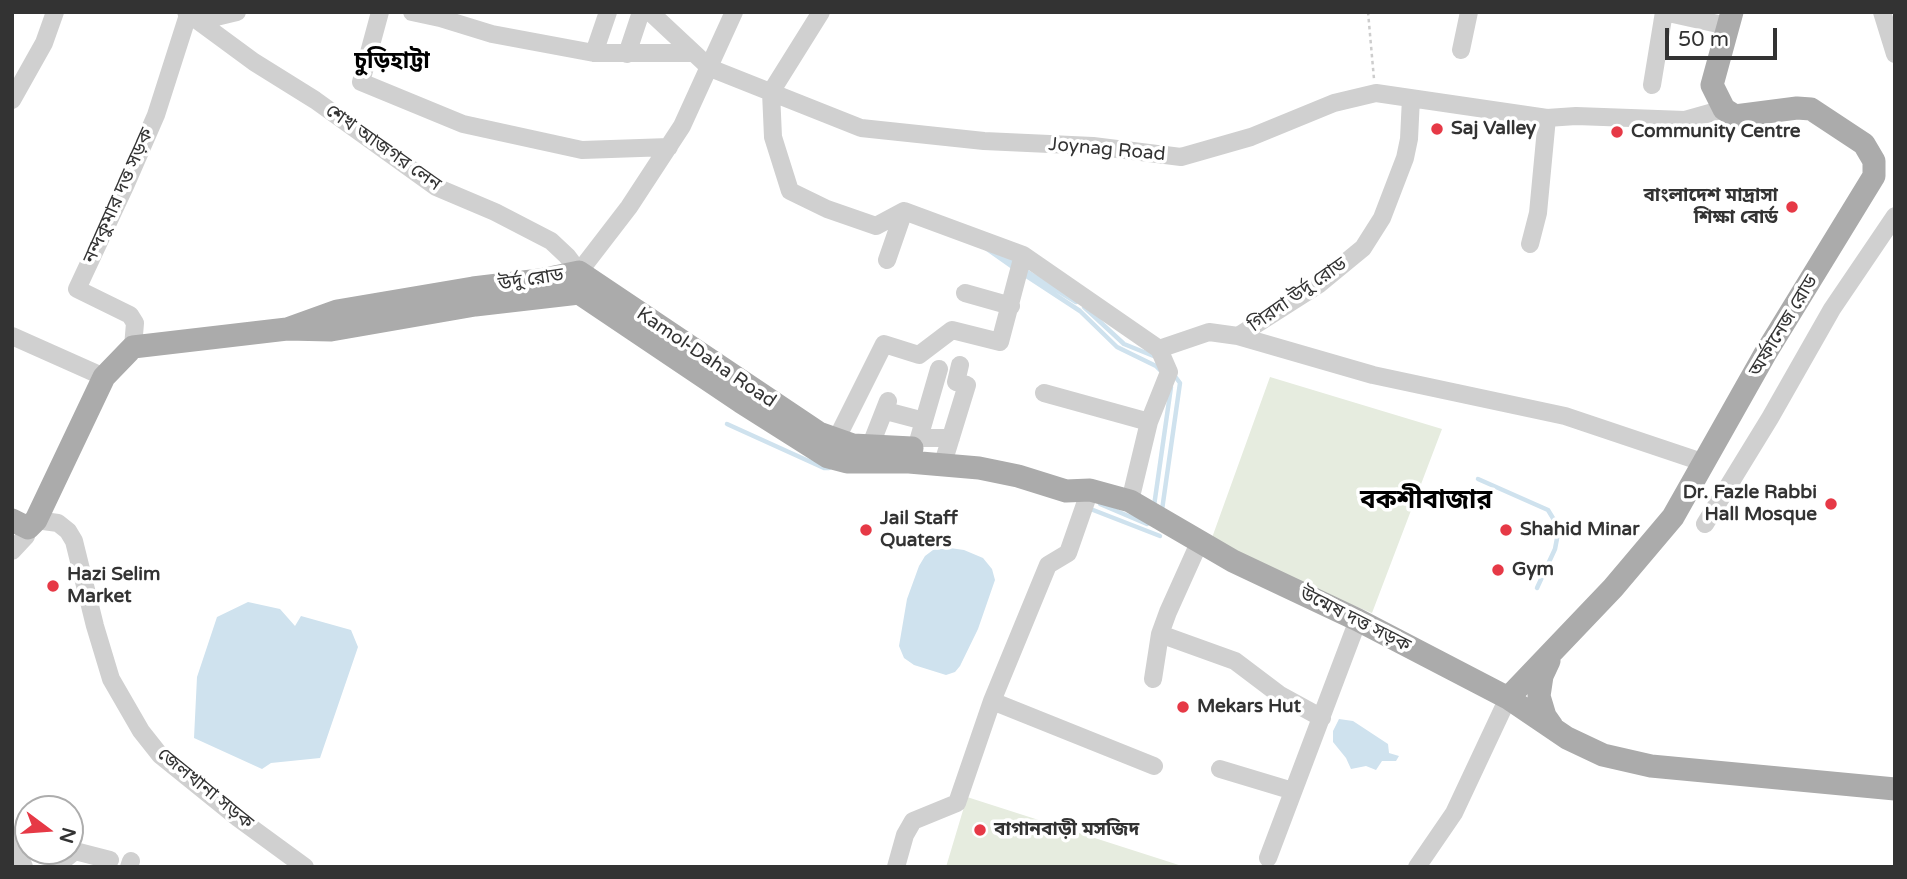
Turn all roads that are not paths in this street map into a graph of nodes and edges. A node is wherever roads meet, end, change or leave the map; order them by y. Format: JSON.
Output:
{"nodes":[{"id":1,"x":55,"y":12,"type":"edge"},
{"id":2,"x":237,"y":12,"type":"edge"},
{"id":3,"x":380,"y":12,"type":"edge"},
{"id":4,"x":412,"y":12,"type":"edge"},
{"id":5,"x":608,"y":12,"type":"edge"},
{"id":6,"x":641,"y":12,"type":"edge"},
{"id":7,"x":650,"y":12,"type":"edge"},
{"id":8,"x":733,"y":12,"type":"edge"},
{"id":9,"x":821,"y":12,"type":"edge"},
{"id":10,"x":1469,"y":12,"type":"edge"},
{"id":11,"x":1664,"y":12,"type":"edge"},
{"id":12,"x":1882,"y":12,"type":"edge"},
{"id":13,"x":187,"y":14,"type":"edge"},
{"id":14,"x":1730,"y":18,"type":"edge"},
{"id":15,"x":1461,"y":50,"type":"dead end"},
{"id":16,"x":691,"y":52,"type":"junction"},
{"id":17,"x":594,"y":53,"type":"junction"},
{"id":18,"x":627,"y":54,"type":"junction"},
{"id":19,"x":1895,"y":54,"type":"edge"},
{"id":20,"x":710,"y":68,"type":"junction"},
{"id":21,"x":1652,"y":85,"type":"dead end"},
{"id":22,"x":771,"y":92,"type":"junction"},
{"id":23,"x":1411,"y":98,"type":"junction"},
{"id":24,"x":12,"y":100,"type":"edge"},
{"id":25,"x":1724,"y":109,"type":"junction"},
{"id":26,"x":1547,"y":118,"type":"junction"},
{"id":27,"x":669,"y":147,"type":"junction"},
{"id":28,"x":904,"y":211,"type":"junction"},
{"id":29,"x":1895,"y":216,"type":"edge"},
{"id":30,"x":1530,"y":244,"type":"dead end"},
{"id":31,"x":1023,"y":255,"type":"junction"},
{"id":32,"x":887,"y":260,"type":"dead end"},
{"id":33,"x":572,"y":283,"type":"junction"},
{"id":34,"x":965,"y":293,"type":"dead end"},
{"id":35,"x":1011,"y":306,"type":"junction"},
{"id":36,"x":12,"y":336,"type":"edge"},
{"id":37,"x":1238,"y":336,"type":"junction"},
{"id":38,"x":133,"y":346,"type":"junction"},
{"id":39,"x":1159,"y":349,"type":"junction"},
{"id":40,"x":960,"y":365,"type":"dead end"},
{"id":41,"x":939,"y":369,"type":"dead end"},
{"id":42,"x":104,"y":377,"type":"junction"},
{"id":43,"x":1044,"y":393,"type":"dead end"},
{"id":44,"x":924,"y":421,"type":"junction"},
{"id":45,"x":1149,"y":422,"type":"junction"},
{"id":46,"x":947,"y":450,"type":"junction"},
{"id":47,"x":844,"y":452,"type":"junction"},
{"id":48,"x":1705,"y":463,"type":"junction"},
{"id":49,"x":1090,"y":490,"type":"junction"},
{"id":50,"x":1130,"y":501,"type":"junction"},
{"id":51,"x":25,"y":523,"type":"edge"},
{"id":52,"x":1705,"y":524,"type":"dead end"},
{"id":53,"x":12,"y":551,"type":"edge"},
{"id":54,"x":1195,"y":552,"type":"dead end"},
{"id":55,"x":1358,"y":620,"type":"junction"},
{"id":56,"x":1160,"y":634,"type":"junction"},
{"id":57,"x":1555,"y":649,"type":"junction"},
{"id":58,"x":1153,"y":679,"type":"dead end"},
{"id":59,"x":1508,"y":698,"type":"junction"},
{"id":60,"x":992,"y":701,"type":"junction"},
{"id":61,"x":1322,"y":718,"type":"junction"},
{"id":62,"x":1552,"y":726,"type":"junction"},
{"id":63,"x":1154,"y":766,"type":"dead end"},
{"id":64,"x":1220,"y":769,"type":"dead end"},
{"id":65,"x":1895,"y":789,"type":"edge"},
{"id":66,"x":1293,"y":791,"type":"junction"},
{"id":67,"x":12,"y":838,"type":"edge"},
{"id":68,"x":1268,"y":858,"type":"dead end"},
{"id":69,"x":110,"y":860,"type":"dead end"},
{"id":70,"x":24,"y":867,"type":"edge"},
{"id":71,"x":55,"y":867,"type":"edge"},
{"id":72,"x":305,"y":867,"type":"edge"},
{"id":73,"x":896,"y":867,"type":"edge"},
{"id":74,"x":1418,"y":867,"type":"edge"}],
"edges":[{"from":1,"to":24,"type":"street"},
{"from":2,"to":13,"type":"street"},
{"from":3,"to":27,"type":"street"},
{"from":4,"to":17,"type":"street"},
{"from":5,"to":17,"type":"street"},
{"from":6,"to":18,"type":"street"},
{"from":7,"to":16,"type":"street","name":"Joynag Road"},
{"from":8,"to":20,"type":"street","name":"উর্দু রোড"},
{"from":9,"to":22,"type":"street"},
{"from":10,"to":15,"type":"street"},
{"from":11,"to":14,"type":"street"},
{"from":11,"to":21,"type":"street"},
{"from":12,"to":19,"type":"street"},
{"from":13,"to":33,"type":"street","name":"শেখ আজগর লেন"},
{"from":13,"to":38,"type":"street","name":"নন্দকুমার দত্ত সড়ক"},
{"from":14,"to":25,"type":"main road"},
{"from":16,"to":18,"type":"street"},
{"from":16,"to":20,"type":"street","name":"Joynag Road"},
{"from":17,"to":18,"type":"street"},
{"from":20,"to":22,"type":"street","name":"Joynag Road"},
{"from":20,"to":27,"type":"street","name":"উর্দু রোড"},
{"from":22,"to":23,"type":"street","name":"Joynag Road"},
{"from":22,"to":28,"type":"street"},
{"from":23,"to":26,"type":"street","name":"Joynag Road"},
{"from":23,"to":37,"type":"street","name":"গিরদা উর্দু রোড"},
{"from":25,"to":26,"type":"street","name":"Joynag Road"},
{"from":25,"to":48,"type":"main road","name":"অর্ফানেজ রোড"},
{"from":26,"to":30,"type":"street"},
{"from":27,"to":33,"type":"street","name":"উর্দু রোড"},
{"from":28,"to":31,"type":"street"},
{"from":28,"to":32,"type":"street"},
{"from":29,"to":52,"type":"street"},
{"from":31,"to":35,"type":"street"},
{"from":31,"to":39,"type":"street"},
{"from":33,"to":38,"type":"main road","name":"উর্দু রোড"},
{"from":33,"to":47,"type":"main road","name":"Kamol-Daha Road"},
{"from":34,"to":35,"type":"street"},
{"from":35,"to":47,"type":"street"},
{"from":36,"to":42,"type":"street"},
{"from":37,"to":39,"type":"street"},
{"from":37,"to":48,"type":"street"},
{"from":38,"to":42,"type":"main road"},
{"from":39,"to":45,"type":"street"},
{"from":40,"to":46,"type":"street"},
{"from":41,"to":44,"type":"street"},
{"from":42,"to":51,"type":"main road"},
{"from":43,"to":45,"type":"street"},
{"from":44,"to":46,"type":"street"},
{"from":44,"to":47,"type":"street"},
{"from":45,"to":50,"type":"street"},
{"from":46,"to":47,"type":"main road","name":"উন্মেষ দত্ত সড়ক"},
{"from":46,"to":49,"type":"main road","name":"উন্মেষ দত্ত সড়ক"},
{"from":48,"to":57,"type":"main road","name":"অর্ফানেজ রোড"},
{"from":49,"to":50,"type":"main road","name":"উন্মেষ দত্ত সড়ক"},
{"from":49,"to":60,"type":"street"},
{"from":50,"to":55,"type":"main road","name":"উন্মেষ দত্ত সড়ক"},
{"from":51,"to":53,"type":"street"},
{"from":51,"to":72,"type":"street","name":"জেলখানা সড়ক"},
{"from":54,"to":56,"type":"street"},
{"from":55,"to":59,"type":"main road","name":"উন্মেষ দত্ত সড়ক"},
{"from":55,"to":61,"type":"street"},
{"from":56,"to":58,"type":"street"},
{"from":56,"to":61,"type":"street"},
{"from":57,"to":59,"type":"main road","name":"অর্ফানেজ রোড"},
{"from":57,"to":62,"type":"main road"},
{"from":59,"to":62,"type":"main road","name":"উন্মেষ দত্ত সড়ক"},
{"from":59,"to":74,"type":"street"},
{"from":60,"to":63,"type":"street"},
{"from":60,"to":73,"type":"street"},
{"from":61,"to":66,"type":"street"},
{"from":62,"to":65,"type":"main road","name":"উন্মেষ দত্ত সড়ক"},
{"from":64,"to":66,"type":"street"},
{"from":66,"to":68,"type":"street"},
{"from":67,"to":70,"type":"street"},
{"from":69,"to":71,"type":"street"}]}
